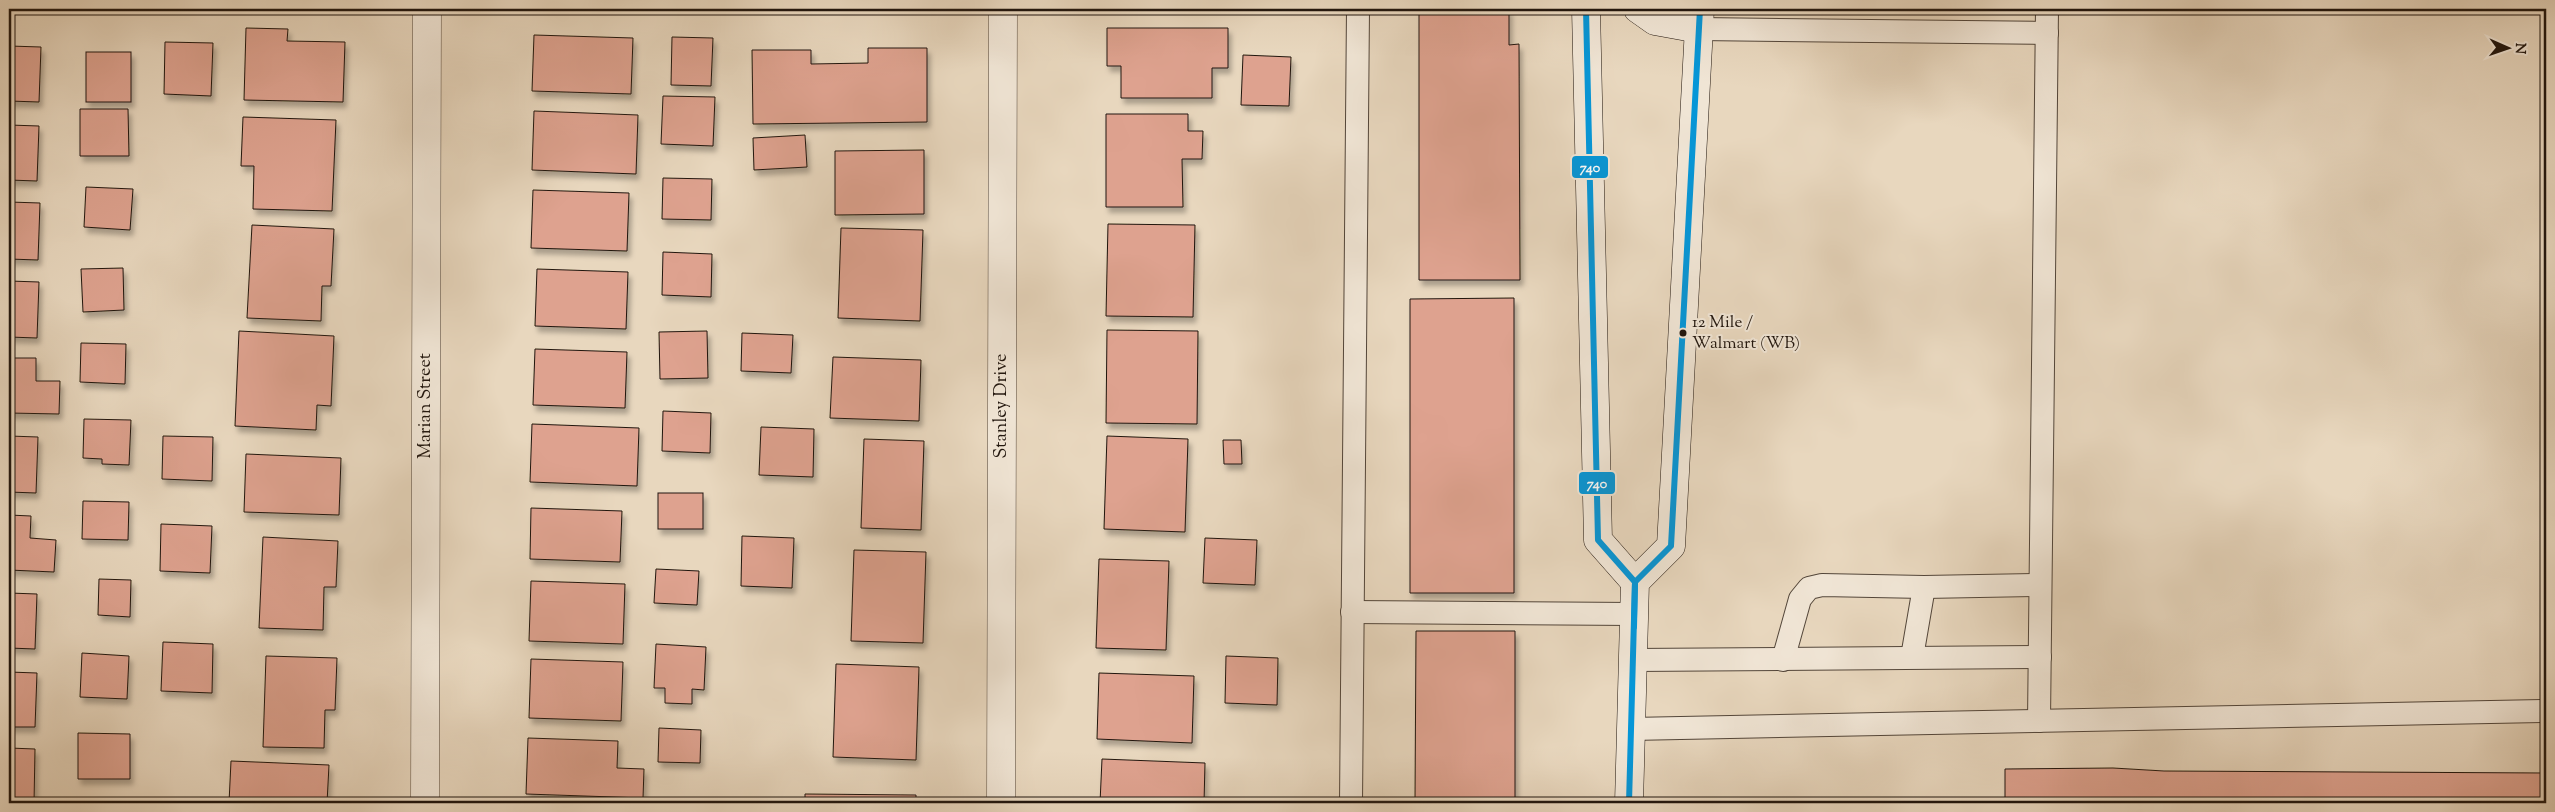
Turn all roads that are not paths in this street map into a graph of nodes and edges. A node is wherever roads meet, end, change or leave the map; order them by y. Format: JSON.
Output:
{"nodes":[{"id":1,"x":428,"y":9,"type":"edge"},
{"id":2,"x":1003,"y":9,"type":"edge"},
{"id":3,"x":1358,"y":9,"type":"edge"},
{"id":4,"x":1586,"y":9,"type":"edge"},
{"id":5,"x":1638,"y":9,"type":"edge"},
{"id":6,"x":2048,"y":9,"type":"edge"},
{"id":7,"x":1700,"y":19,"type":"edge"},
{"id":8,"x":2047,"y":33,"type":"junction"},
{"id":9,"x":1635,"y":582,"type":"junction"},
{"id":10,"x":2040,"y":585,"type":"junction"},
{"id":11,"x":1924,"y":587,"type":"junction"},
{"id":12,"x":1352,"y":612,"type":"junction"},
{"id":13,"x":1634,"y":614,"type":"junction"},
{"id":14,"x":1912,"y":657,"type":"junction"},
{"id":15,"x":2040,"y":658,"type":"junction"},
{"id":16,"x":1633,"y":660,"type":"junction"},
{"id":17,"x":1783,"y":660,"type":"junction"},
{"id":18,"x":2546,"y":711,"type":"edge"},
{"id":19,"x":2039,"y":721,"type":"junction"},
{"id":20,"x":1631,"y":729,"type":"junction"},
{"id":21,"x":425,"y":803,"type":"edge"},
{"id":22,"x":1002,"y":803,"type":"edge"},
{"id":23,"x":1351,"y":803,"type":"edge"},
{"id":24,"x":1629,"y":803,"type":"edge"}],
"edges":[{"from":1,"to":21,"type":"street","name":"Marian Street"},
{"from":2,"to":22,"type":"street","name":"Stanley Drive"},
{"from":3,"to":12,"type":"lane"},
{"from":4,"to":9,"type":"street"},
{"from":5,"to":7,"type":"street"},
{"from":6,"to":8,"type":"lane"},
{"from":7,"to":8,"type":"lane"},
{"from":7,"to":9,"type":"street"},
{"from":8,"to":10,"type":"lane"},
{"from":9,"to":13,"type":"street"},
{"from":10,"to":11,"type":"lane"},
{"from":10,"to":15,"type":"lane"},
{"from":11,"to":14,"type":"lane"},
{"from":11,"to":17,"type":"lane"},
{"from":12,"to":13,"type":"lane"},
{"from":12,"to":23,"type":"lane"},
{"from":13,"to":16,"type":"street"},
{"from":14,"to":15,"type":"lane"},
{"from":14,"to":17,"type":"lane"},
{"from":15,"to":19,"type":"lane"},
{"from":16,"to":17,"type":"lane"},
{"from":16,"to":20,"type":"street"},
{"from":18,"to":19,"type":"lane"},
{"from":19,"to":20,"type":"lane"},
{"from":20,"to":24,"type":"street"}]}
